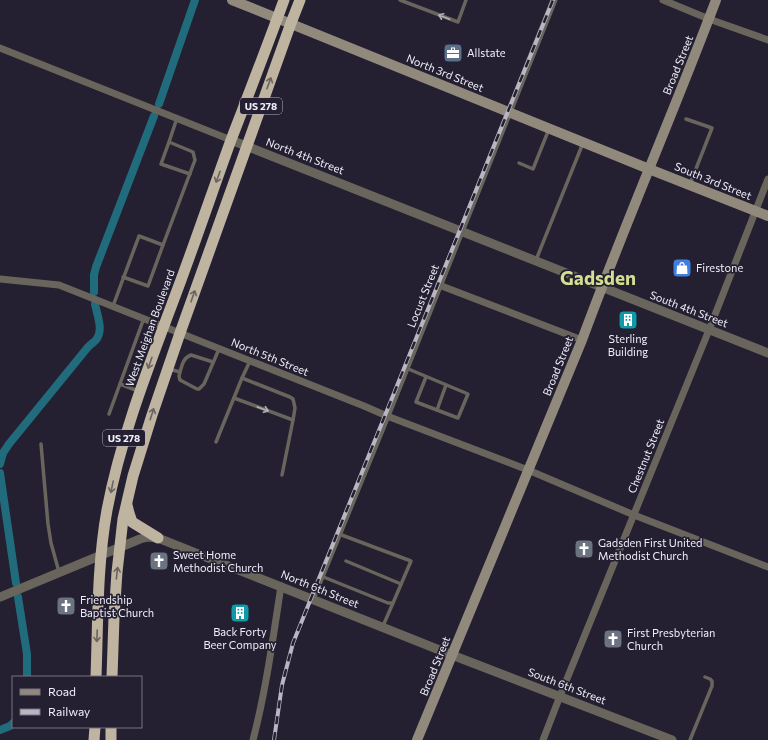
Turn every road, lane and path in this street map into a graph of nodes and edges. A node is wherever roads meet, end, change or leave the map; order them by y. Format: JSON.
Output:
{"nodes":[{"id":1,"x":232,"y":0,"type":"edge"},
{"id":2,"x":284,"y":0,"type":"edge"},
{"id":3,"x":300,"y":0,"type":"edge"},
{"id":4,"x":400,"y":0,"type":"edge"},
{"id":5,"x":466,"y":0,"type":"edge"},
{"id":6,"x":554,"y":0,"type":"edge"},
{"id":7,"x":663,"y":0,"type":"edge"},
{"id":8,"x":716,"y":0,"type":"edge"},
{"id":9,"x":277,"y":18,"type":"junction"},
{"id":10,"x":709,"y":19,"type":"junction"},
{"id":11,"x":290,"y":23,"type":"junction"},
{"id":12,"x":768,"y":40,"type":"edge"},
{"id":13,"x":0,"y":48,"type":"edge"},
{"id":14,"x":509,"y":112,"type":"junction"},
{"id":15,"x":177,"y":118,"type":"junction"},
{"id":16,"x":686,"y":119,"type":"dead end"},
{"id":17,"x":550,"y":128,"type":"junction"},
{"id":18,"x":231,"y":140,"type":"junction"},
{"id":19,"x":169,"y":142,"type":"junction"},
{"id":20,"x":584,"y":142,"type":"junction"},
{"id":21,"x":247,"y":146,"type":"junction"},
{"id":22,"x":519,"y":163,"type":"dead end"},
{"id":23,"x":649,"y":169,"type":"junction"},
{"id":24,"x":190,"y":174,"type":"junction"},
{"id":25,"x":768,"y":179,"type":"edge"},
{"id":26,"x":689,"y":184,"type":"junction"},
{"id":27,"x":755,"y":211,"type":"junction"},
{"id":28,"x":768,"y":216,"type":"edge"},
{"id":29,"x":461,"y":231,"type":"junction"},
{"id":30,"x":163,"y":245,"type":"junction"},
{"id":31,"x":535,"y":261,"type":"junction"},
{"id":32,"x":123,"y":277,"type":"junction"},
{"id":33,"x":0,"y":279,"type":"edge"},
{"id":34,"x":439,"y":285,"type":"junction"},
{"id":35,"x":601,"y":288,"type":"junction"},
{"id":36,"x":112,"y":306,"type":"junction"},
{"id":37,"x":144,"y":318,"type":"junction"},
{"id":38,"x":163,"y":326,"type":"junction"},
{"id":39,"x":709,"y":330,"type":"junction"},
{"id":40,"x":180,"y":333,"type":"junction"},
{"id":41,"x":582,"y":340,"type":"junction"},
{"id":42,"x":220,"y":348,"type":"junction"},
{"id":43,"x":768,"y":353,"type":"edge"},
{"id":44,"x":250,"y":361,"type":"junction"},
{"id":45,"x":214,"y":362,"type":"junction"},
{"id":46,"x":406,"y":368,"type":"junction"},
{"id":47,"x":168,"y":369,"type":"junction"},
{"id":48,"x":180,"y":372,"type":"junction"},
{"id":49,"x":426,"y":377,"type":"junction"},
{"id":50,"x":242,"y":378,"type":"junction"},
{"id":51,"x":120,"y":384,"type":"junction"},
{"id":52,"x":446,"y":385,"type":"junction"},
{"id":53,"x":140,"y":392,"type":"junction"},
{"id":54,"x":234,"y":398,"type":"junction"},
{"id":55,"x":437,"y":410,"type":"junction"},
{"id":56,"x":109,"y":414,"type":"dead end"},
{"id":57,"x":387,"y":416,"type":"junction"},
{"id":58,"x":293,"y":420,"type":"junction"},
{"id":59,"x":216,"y":442,"type":"dead end"},
{"id":60,"x":41,"y":444,"type":"dead end"},
{"id":61,"x":528,"y":470,"type":"junction"},
{"id":62,"x":282,"y":475,"type":"dead end"},
{"id":63,"x":127,"y":504,"type":"junction"},
{"id":64,"x":634,"y":515,"type":"junction"},
{"id":65,"x":339,"y":533,"type":"junction"},
{"id":66,"x":158,"y":538,"type":"junction"},
{"id":67,"x":120,"y":547,"type":"junction"},
{"id":68,"x":100,"y":555,"type":"junction"},
{"id":69,"x":346,"y":561,"type":"dead end"},
{"id":70,"x":768,"y":567,"type":"edge"},
{"id":71,"x":59,"y":573,"type":"junction"},
{"id":72,"x":321,"y":576,"type":"junction"},
{"id":73,"x":401,"y":584,"type":"junction"},
{"id":74,"x":281,"y":586,"type":"junction"},
{"id":75,"x":0,"y":597,"type":"edge"},
{"id":76,"x":312,"y":599,"type":"junction"},
{"id":77,"x":393,"y":603,"type":"junction"},
{"id":78,"x":383,"y":627,"type":"junction"},
{"id":79,"x":452,"y":655,"type":"junction"},
{"id":80,"x":96,"y":676,"type":"edge"},
{"id":81,"x":112,"y":676,"type":"edge"},
{"id":82,"x":705,"y":677,"type":"dead end"},
{"id":83,"x":560,"y":696,"type":"junction"},
{"id":84,"x":95,"y":728,"type":"edge"},
{"id":85,"x":111,"y":728,"type":"edge"},
{"id":86,"x":94,"y":740,"type":"edge"},
{"id":87,"x":111,"y":740,"type":"edge"},
{"id":88,"x":252,"y":740,"type":"edge"},
{"id":89,"x":417,"y":740,"type":"edge"},
{"id":90,"x":543,"y":740,"type":"edge"},
{"id":91,"x":672,"y":740,"type":"edge"},
{"id":92,"x":690,"y":740,"type":"edge"}],
"edges":[{"from":1,"to":9,"type":"main road","name":"North 3rd Street"},
{"from":2,"to":9,"type":"highway","name":"West Meighan Boulevard","number":"US 278"},
{"from":3,"to":11,"type":"highway","number":"US 278"},
{"from":5,"to":4,"type":"lane","one_way":true},
{"from":6,"to":14,"type":"street","name":"Locust Street"},
{"from":7,"to":10,"type":"street"},
{"from":8,"to":10,"type":"main road","name":"Broad Street"},
{"from":9,"to":11,"type":"main road","name":"North 3rd Street"},
{"from":9,"to":18,"type":"highway","name":"West Meighan Boulevard","number":"US 278"},
{"from":10,"to":12,"type":"street"},
{"from":10,"to":23,"type":"main road","name":"Broad Street"},
{"from":11,"to":14,"type":"main road","name":"North 3rd Street"},
{"from":21,"to":11,"type":"highway","number":"US 278","one_way":true},
{"from":13,"to":15,"type":"street","name":"North 4th Street"},
{"from":14,"to":17,"type":"main road","name":"North 3rd Street"},
{"from":14,"to":29,"type":"street","name":"Locust Street"},
{"from":15,"to":18,"type":"street","name":"North 4th Street"},
{"from":15,"to":19,"type":"lane"},
{"from":16,"to":26,"type":"lane"},
{"from":17,"to":20,"type":"main road","name":"North 3rd Street"},
{"from":17,"to":22,"type":"lane"},
{"from":18,"to":21,"type":"street","name":"North 4th Street"},
{"from":18,"to":38,"type":"highway","name":"West Meighan Boulevard","number":"US 278","one_way":true},
{"from":19,"to":24,"type":"lane"},
{"from":19,"to":24,"type":"lane"},
{"from":20,"to":23,"type":"main road","name":"North 3rd Street"},
{"from":20,"to":31,"type":"lane"},
{"from":21,"to":29,"type":"street","name":"North 4th Street"},
{"from":40,"to":21,"type":"highway","number":"US 278","one_way":true},
{"from":23,"to":26,"type":"main road","name":"South 3rd Street"},
{"from":23,"to":35,"type":"main road","name":"Broad Street"},
{"from":24,"to":30,"type":"lane"},
{"from":25,"to":27,"type":"street","name":"Chestnut Street"},
{"from":26,"to":27,"type":"main road","name":"South 3rd Street"},
{"from":27,"to":28,"type":"main road","name":"South 3rd Street"},
{"from":27,"to":39,"type":"street","name":"Chestnut Street"},
{"from":29,"to":31,"type":"street","name":"North 4th Street"},
{"from":29,"to":34,"type":"street","name":"Locust Street"},
{"from":30,"to":32,"type":"lane"},
{"from":30,"to":32,"type":"lane"},
{"from":31,"to":35,"type":"street","name":"North 4th Street"},
{"from":32,"to":36,"type":"lane"},
{"from":33,"to":36,"type":"street","name":"North 5th Street"},
{"from":34,"to":41,"type":"street"},
{"from":34,"to":46,"type":"street","name":"Locust Street"},
{"from":35,"to":39,"type":"street","name":"South 4th Street"},
{"from":35,"to":41,"type":"main road","name":"Broad Street"},
{"from":36,"to":37,"type":"street","name":"North 5th Street"},
{"from":37,"to":38,"type":"street","name":"North 5th Street"},
{"from":37,"to":51,"type":"lane"},
{"from":38,"to":40,"type":"street","name":"North 5th Street"},
{"from":38,"to":53,"type":"highway","name":"West Meighan Boulevard","number":"US 278","one_way":true},
{"from":39,"to":43,"type":"street","name":"South 4th Street"},
{"from":39,"to":64,"type":"street","name":"Chestnut Street"},
{"from":40,"to":42,"type":"street","name":"North 5th Street"},
{"from":40,"to":47,"type":"highway","number":"US 278"},
{"from":41,"to":61,"type":"main road","name":"Broad Street"},
{"from":42,"to":44,"type":"street","name":"North 5th Street"},
{"from":42,"to":45,"type":"lane"},
{"from":44,"to":50,"type":"lane"},
{"from":44,"to":57,"type":"street","name":"North 5th Street"},
{"from":45,"to":48,"type":"lane"},
{"from":45,"to":48,"type":"lane"},
{"from":46,"to":49,"type":"lane"},
{"from":46,"to":57,"type":"street","name":"Locust Street"},
{"from":47,"to":48,"type":"lane"},
{"from":63,"to":47,"type":"highway","number":"US 278","one_way":true},
{"from":49,"to":52,"type":"lane"},
{"from":49,"to":55,"type":"lane"},
{"from":50,"to":54,"type":"lane"},
{"from":50,"to":58,"type":"lane"},
{"from":51,"to":53,"type":"lane"},
{"from":51,"to":56,"type":"lane"},
{"from":52,"to":55,"type":"lane"},
{"from":52,"to":55,"type":"lane"},
{"from":53,"to":68,"type":"highway","name":"West Meighan Boulevard","number":"US 278","one_way":true},
{"from":54,"to":58,"type":"lane","one_way":true},
{"from":54,"to":59,"type":"lane"},
{"from":57,"to":61,"type":"street","name":"North 5th Street"},
{"from":57,"to":65,"type":"street","name":"Locust Street"},
{"from":58,"to":62,"type":"lane"},
{"from":60,"to":71,"type":"lane"},
{"from":61,"to":64,"type":"street","name":"North 5th Street"},
{"from":61,"to":79,"type":"main road","name":"Broad Street"},
{"from":63,"to":66,"type":"highway"},
{"from":63,"to":67,"type":"highway","number":"US 278"},
{"from":64,"to":70,"type":"street","name":"North 5th Street"},
{"from":64,"to":83,"type":"street","name":"Chestnut Street"},
{"from":65,"to":72,"type":"street","name":"Locust Street"},
{"from":65,"to":73,"type":"lane"},
{"from":66,"to":67,"type":"street","name":"North 6th Street"},
{"from":66,"to":74,"type":"street","name":"North 6th Street"},
{"from":67,"to":68,"type":"street","name":"North 6th Street"},
{"from":81,"to":67,"type":"highway","number":"US 278","one_way":true},
{"from":68,"to":71,"type":"street","name":"North 6th Street"},
{"from":68,"to":80,"type":"highway","name":"West Meighan Boulevard","number":"US 278","one_way":true},
{"from":69,"to":73,"type":"lane"},
{"from":71,"to":75,"type":"street","name":"North 6th Street"},
{"from":72,"to":76,"type":"street","name":"Locust Street"},
{"from":72,"to":77,"type":"lane"},
{"from":73,"to":77,"type":"lane"},
{"from":74,"to":76,"type":"street","name":"North 6th Street"},
{"from":74,"to":88,"type":"street"},
{"from":76,"to":78,"type":"street","name":"North 6th Street"},
{"from":77,"to":78,"type":"lane"},
{"from":78,"to":79,"type":"street","name":"North 6th Street"},
{"from":79,"to":83,"type":"street","name":"South 6th Street"},
{"from":79,"to":89,"type":"main road","name":"Broad Street"},
{"from":82,"to":92,"type":"lane"},
{"from":83,"to":90,"type":"street","name":"Chestnut Street"},
{"from":83,"to":91,"type":"street","name":"South 6th Street"},
{"from":84,"to":86,"type":"highway"},
{"from":85,"to":87,"type":"highway"}]}
